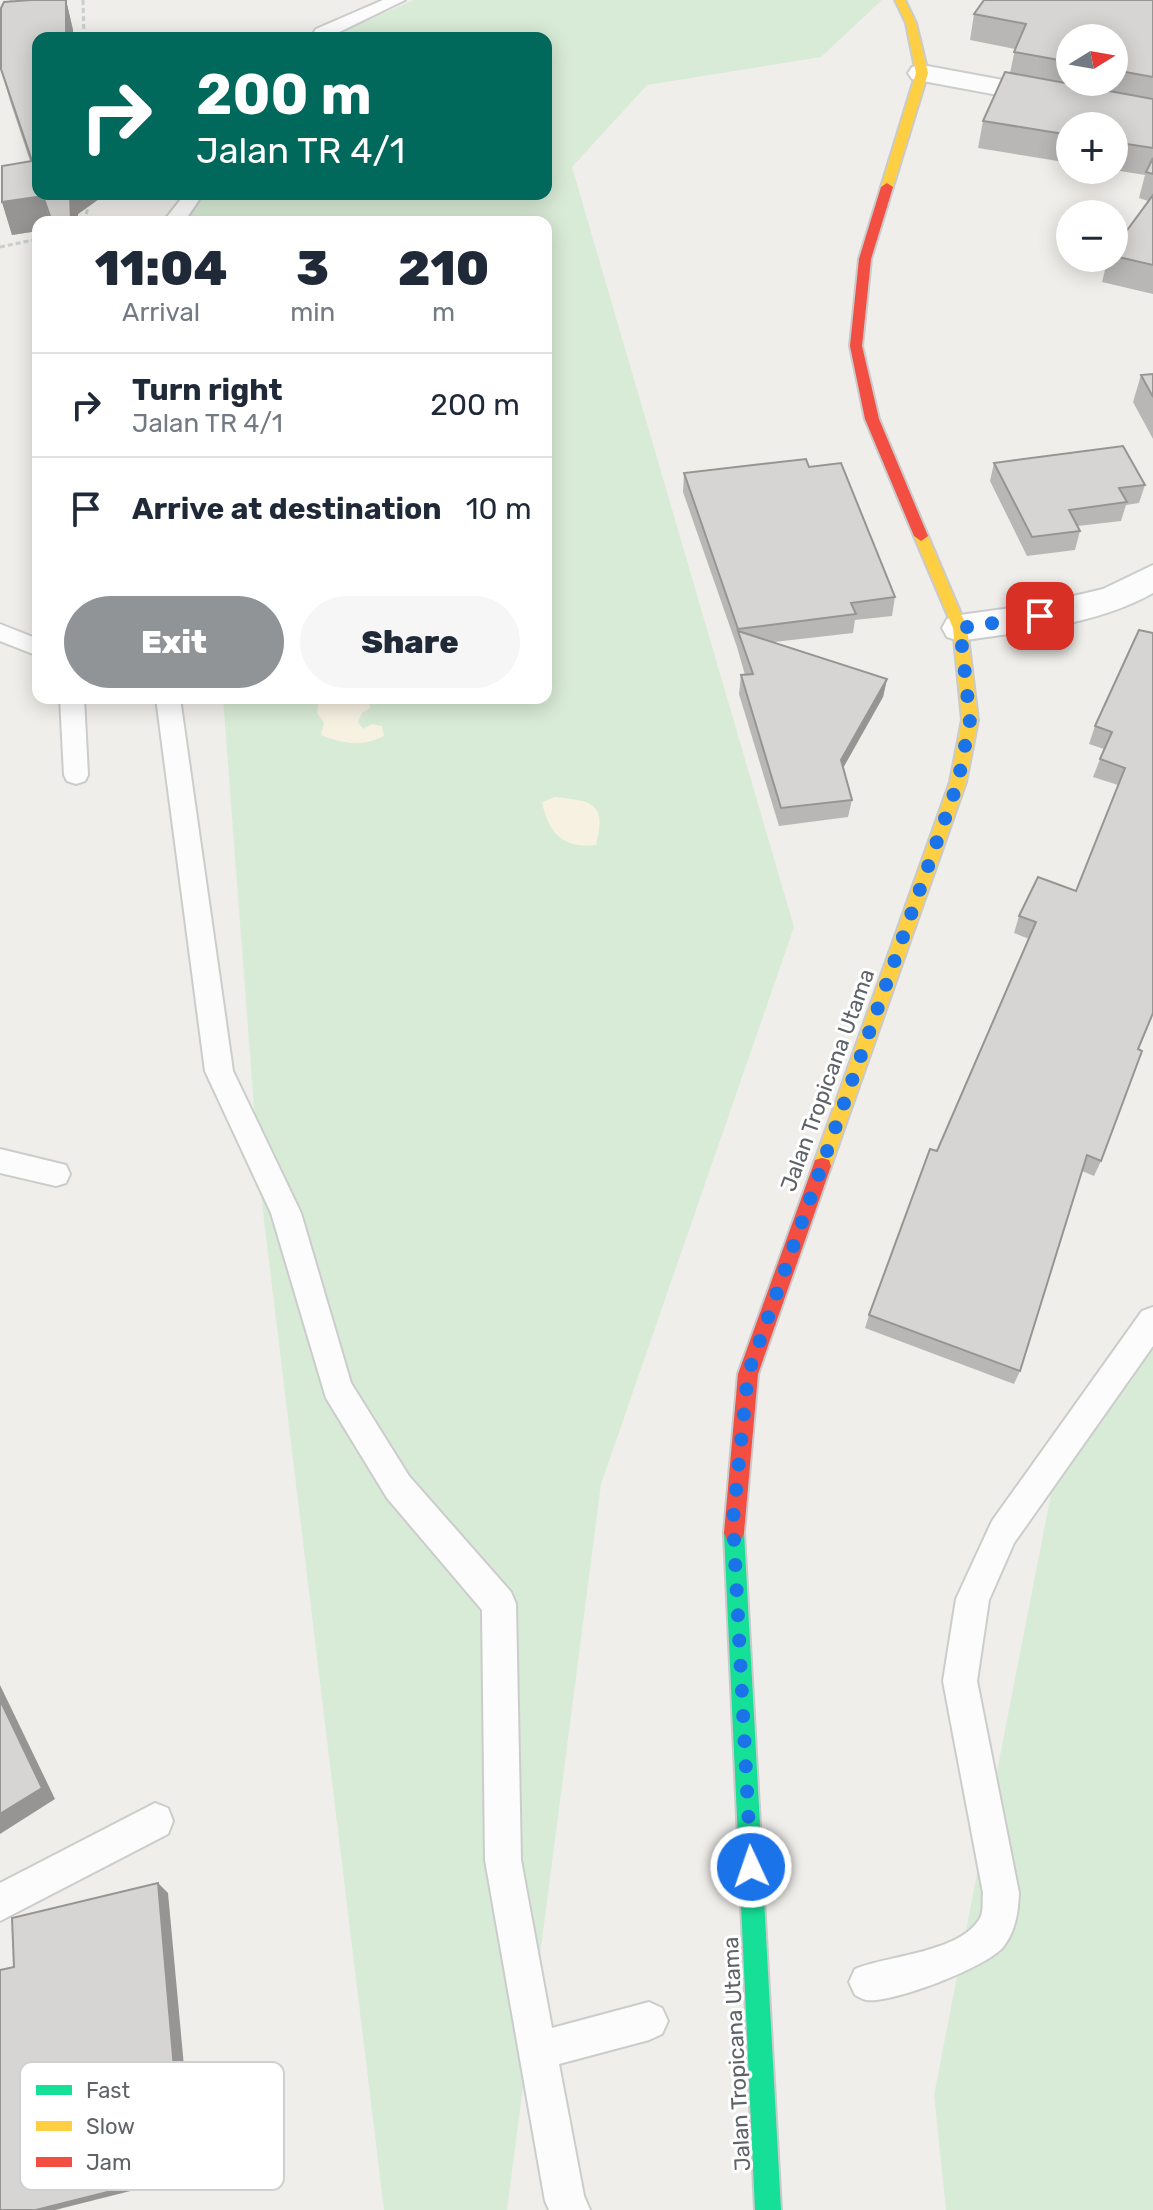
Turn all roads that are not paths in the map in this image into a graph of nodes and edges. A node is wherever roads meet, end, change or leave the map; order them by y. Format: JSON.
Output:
{"nodes":[{"id":1,"x":21,"y":0,"type":"edge"},
{"id":2,"x":397,"y":0,"type":"edge"},
{"id":3,"x":900,"y":0,"type":"edge"},
{"id":4,"x":324,"y":32,"type":"edge"},
{"id":5,"x":0,"y":35,"type":"edge"},
{"id":6,"x":922,"y":73,"type":"junction"},
{"id":7,"x":1153,"y":116,"type":"edge"},
{"id":8,"x":1153,"y":577,"type":"edge"},
{"id":9,"x":960,"y":628,"type":"junction"},
{"id":10,"x":0,"y":632,"type":"edge"},
{"id":11,"x":32,"y":645,"type":"edge"},
{"id":12,"x":72,"y":704,"type":"edge"},
{"id":13,"x":169,"y":704,"type":"edge"},
{"id":14,"x":76,"y":775,"type":"dead end"},
{"id":15,"x":0,"y":1161,"type":"edge"},
{"id":16,"x":56,"y":1174,"type":"dead end"},
{"id":17,"x":1153,"y":1321,"type":"edge"},
{"id":18,"x":155,"y":1821,"type":"dead end"},
{"id":19,"x":0,"y":1903,"type":"edge"},
{"id":20,"x":868,"y":1982,"type":"dead end"},
{"id":21,"x":649,"y":2021,"type":"dead end"},
{"id":22,"x":538,"y":2051,"type":"junction"},
{"id":23,"x":564,"y":2207,"type":"edge"},
{"id":24,"x":768,"y":2210,"type":"edge"}],
"edges":[{"from":1,"to":5,"type":"lane"},
{"from":2,"to":4,"type":"lane"},
{"from":3,"to":6,"type":"street","name":"Jalan Tropicana Utama"},
{"from":6,"to":7,"type":"street"},
{"from":6,"to":9,"type":"street","name":"Jalan Tropicana Utama"},
{"from":8,"to":9,"type":"street"},
{"from":9,"to":24,"type":"street","name":"Jalan Tropicana Utama"},
{"from":10,"to":11,"type":"lane"},
{"from":12,"to":14,"type":"lane"},
{"from":13,"to":22,"type":"lane"},
{"from":15,"to":16,"type":"lane"},
{"from":17,"to":20,"type":"lane"},
{"from":18,"to":19,"type":"lane"},
{"from":21,"to":22,"type":"lane"},
{"from":22,"to":23,"type":"lane"}]}
